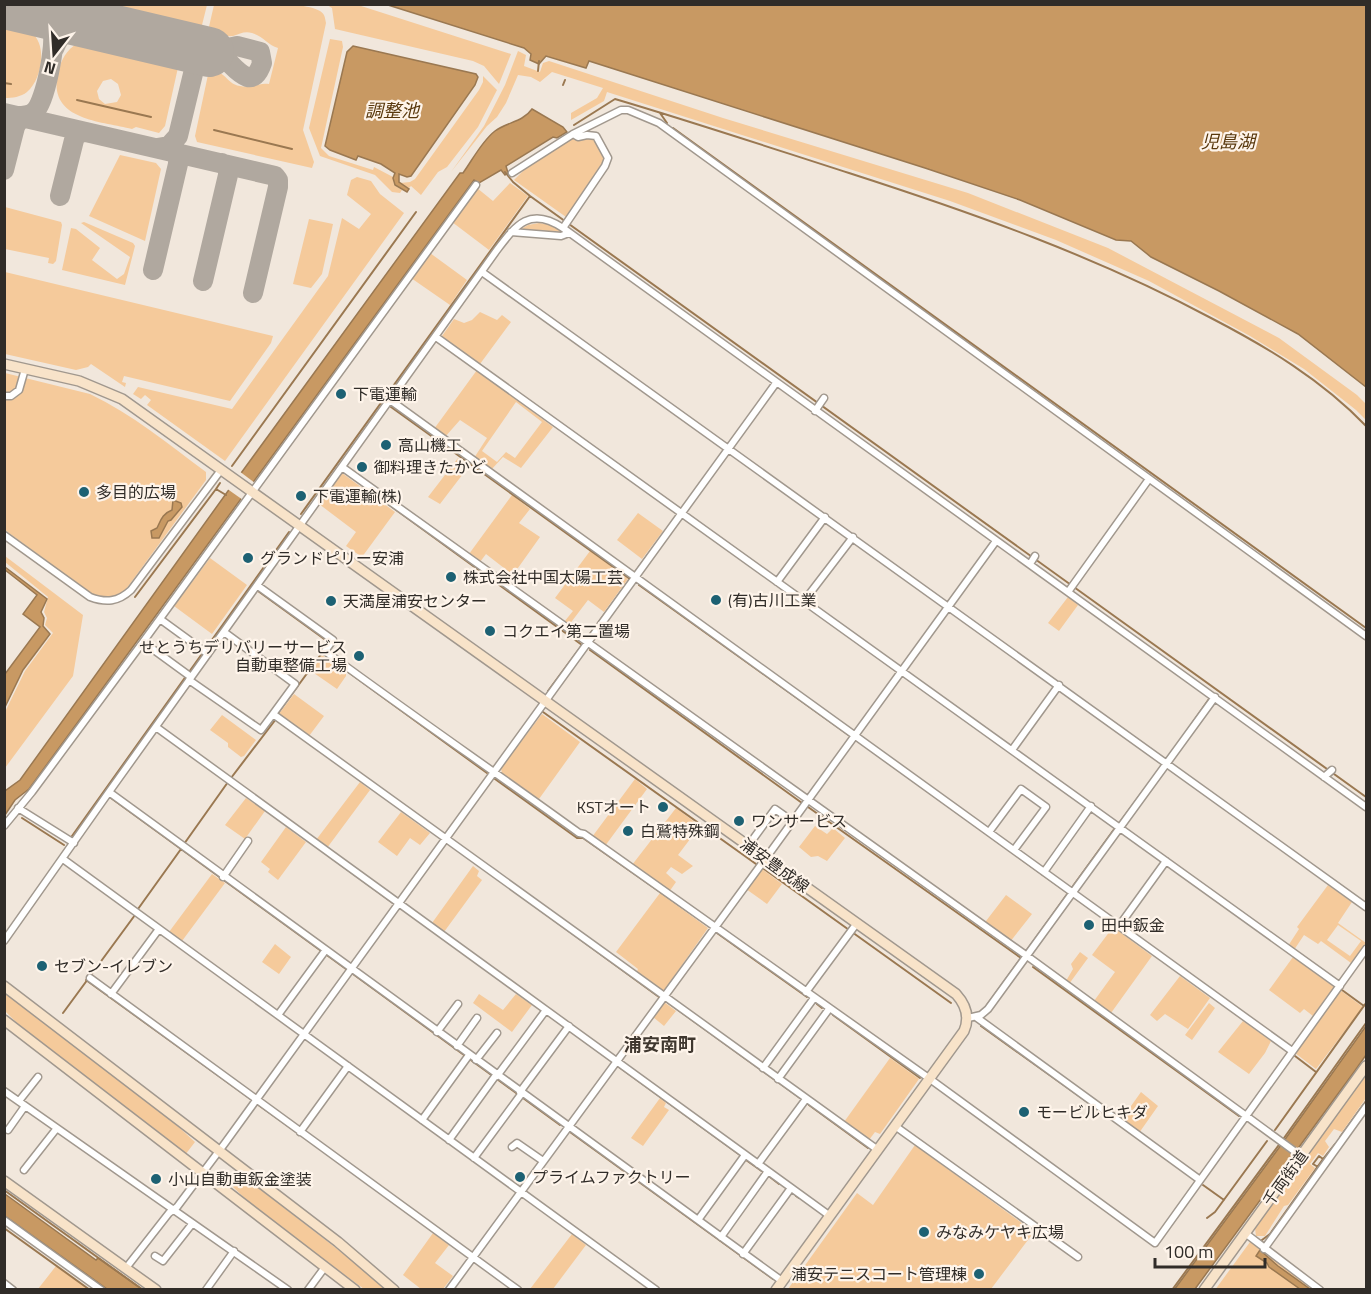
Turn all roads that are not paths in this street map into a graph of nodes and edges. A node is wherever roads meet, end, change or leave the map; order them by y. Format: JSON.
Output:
{"nodes":[{"id":1,"x":573,"y":134,"type":"junction"},
{"id":2,"x":512,"y":173,"type":"dead end"},
{"id":3,"x":476,"y":185,"type":"dead end"},
{"id":4,"x":565,"y":224,"type":"junction"},
{"id":5,"x":511,"y":232,"type":"junction"},
{"id":6,"x":569,"y":233,"type":"junction"},
{"id":7,"x":482,"y":272,"type":"junction"},
{"id":8,"x":436,"y":337,"type":"junction"},
{"id":9,"x":4,"y":364,"type":"edge"},
{"id":10,"x":25,"y":369,"type":"junction"},
{"id":11,"x":776,"y":383,"type":"junction"},
{"id":12,"x":4,"y":396,"type":"edge"},
{"id":13,"x":390,"y":400,"type":"junction"},
{"id":14,"x":729,"y":449,"type":"junction"},
{"id":15,"x":342,"y":467,"type":"junction"},
{"id":16,"x":221,"y":470,"type":"junction"},
{"id":17,"x":1149,"y":478,"type":"junction"},
{"id":18,"x":251,"y":491,"type":"junction"},
{"id":19,"x":682,"y":514,"type":"junction"},
{"id":20,"x":825,"y":517,"type":"junction"},
{"id":21,"x":300,"y":526,"type":"junction"},
{"id":22,"x":4,"y":535,"type":"edge"},
{"id":23,"x":853,"y":537,"type":"junction"},
{"id":24,"x":996,"y":541,"type":"junction"},
{"id":25,"x":635,"y":578,"type":"junction"},
{"id":26,"x":777,"y":582,"type":"junction"},
{"id":27,"x":258,"y":586,"type":"junction"},
{"id":28,"x":1071,"y":588,"type":"junction"},
{"id":29,"x":804,"y":602,"type":"junction"},
{"id":30,"x":948,"y":606,"type":"junction"},
{"id":31,"x":160,"y":619,"type":"junction"},
{"id":32,"x":224,"y":632,"type":"junction"},
{"id":33,"x":1366,"y":636,"type":"edge"},
{"id":34,"x":143,"y":642,"type":"junction"},
{"id":35,"x":588,"y":644,"type":"junction"},
{"id":36,"x":205,"y":652,"type":"junction"},
{"id":37,"x":901,"y":671,"type":"junction"},
{"id":38,"x":189,"y":676,"type":"junction"},
{"id":39,"x":1059,"y":686,"type":"junction"},
{"id":40,"x":1215,"y":697,"type":"junction"},
{"id":41,"x":546,"y":701,"type":"junction"},
{"id":42,"x":273,"y":714,"type":"junction"},
{"id":43,"x":156,"y":727,"type":"junction"},
{"id":44,"x":855,"y":736,"type":"junction"},
{"id":45,"x":1012,"y":750,"type":"junction"},
{"id":46,"x":1167,"y":764,"type":"junction"},
{"id":47,"x":494,"y":772,"type":"junction"},
{"id":48,"x":109,"y":792,"type":"junction"},
{"id":49,"x":807,"y":801,"type":"junction"},
{"id":50,"x":1090,"y":806,"type":"junction"},
{"id":51,"x":1366,"y":807,"type":"edge"},
{"id":52,"x":18,"y":808,"type":"junction"},
{"id":53,"x":792,"y":821,"type":"junction"},
{"id":54,"x":4,"y":826,"type":"edge"},
{"id":55,"x":1120,"y":827,"type":"junction"},
{"id":56,"x":989,"y":832,"type":"junction"},
{"id":57,"x":446,"y":838,"type":"junction"},
{"id":58,"x":249,"y":841,"type":"dead end"},
{"id":59,"x":74,"y":843,"type":"junction"},
{"id":60,"x":748,"y":846,"type":"junction"},
{"id":61,"x":1014,"y":850,"type":"junction"},
{"id":62,"x":766,"y":858,"type":"junction"},
{"id":63,"x":63,"y":859,"type":"junction"},
{"id":64,"x":1165,"y":862,"type":"junction"},
{"id":65,"x":1044,"y":872,"type":"junction"},
{"id":66,"x":223,"y":877,"type":"junction"},
{"id":67,"x":1073,"y":893,"type":"junction"},
{"id":68,"x":398,"y":903,"type":"junction"},
{"id":69,"x":1366,"y":907,"type":"edge"},
{"id":70,"x":1119,"y":926,"type":"junction"},
{"id":71,"x":715,"y":927,"type":"junction"},
{"id":72,"x":159,"y":929,"type":"junction"},
{"id":73,"x":853,"y":929,"type":"junction"},
{"id":74,"x":4,"y":941,"type":"edge"},
{"id":75,"x":1366,"y":949,"type":"edge"},
{"id":76,"x":324,"y":952,"type":"junction"},
{"id":77,"x":1027,"y":956,"type":"junction"},
{"id":78,"x":351,"y":970,"type":"junction"},
{"id":79,"x":90,"y":978,"type":"dead end"},
{"id":80,"x":4,"y":986,"type":"edge"},
{"id":81,"x":1340,"y":986,"type":"junction"},
{"id":82,"x":806,"y":992,"type":"junction"},
{"id":83,"x":111,"y":994,"type":"junction"},
{"id":84,"x":664,"y":997,"type":"junction"},
{"id":85,"x":814,"y":998,"type":"junction"},
{"id":86,"x":458,"y":1004,"type":"dead end"},
{"id":87,"x":829,"y":1009,"type":"junction"},
{"id":88,"x":545,"y":1011,"type":"junction"},
{"id":89,"x":278,"y":1015,"type":"junction"},
{"id":90,"x":477,"y":1018,"type":"dead end"},
{"id":91,"x":972,"y":1018,"type":"junction"},
{"id":92,"x":4,"y":1020,"type":"edge"},
{"id":93,"x":568,"y":1028,"type":"junction"},
{"id":94,"x":437,"y":1032,"type":"junction"},
{"id":95,"x":497,"y":1033,"type":"dead end"},
{"id":96,"x":304,"y":1035,"type":"junction"},
{"id":97,"x":457,"y":1046,"type":"junction"},
{"id":98,"x":1292,"y":1051,"type":"junction"},
{"id":99,"x":468,"y":1057,"type":"junction"},
{"id":100,"x":476,"y":1060,"type":"junction"},
{"id":101,"x":616,"y":1061,"type":"junction"},
{"id":102,"x":1366,"y":1066,"type":"edge"},
{"id":103,"x":347,"y":1068,"type":"junction"},
{"id":104,"x":763,"y":1068,"type":"junction"},
{"id":105,"x":496,"y":1076,"type":"junction"},
{"id":106,"x":38,"y":1077,"type":"dead end"},
{"id":107,"x":778,"y":1079,"type":"junction"},
{"id":108,"x":930,"y":1079,"type":"junction"},
{"id":109,"x":4,"y":1091,"type":"edge"},
{"id":110,"x":521,"y":1094,"type":"junction"},
{"id":111,"x":806,"y":1099,"type":"junction"},
{"id":112,"x":256,"y":1100,"type":"junction"},
{"id":113,"x":19,"y":1101,"type":"junction"},
{"id":114,"x":25,"y":1106,"type":"junction"},
{"id":115,"x":1366,"y":1107,"type":"edge"},
{"id":116,"x":1246,"y":1116,"type":"junction"},
{"id":117,"x":422,"y":1120,"type":"junction"},
{"id":118,"x":895,"y":1126,"type":"junction"},
{"id":119,"x":568,"y":1127,"type":"junction"},
{"id":120,"x":57,"y":1128,"type":"junction"},
{"id":121,"x":8,"y":1130,"type":"dead end"},
{"id":122,"x":300,"y":1132,"type":"junction"},
{"id":123,"x":449,"y":1140,"type":"junction"},
{"id":124,"x":512,"y":1147,"type":"dead end"},
{"id":125,"x":219,"y":1150,"type":"junction"},
{"id":126,"x":878,"y":1150,"type":"junction"},
{"id":127,"x":1299,"y":1154,"type":"junction"},
{"id":128,"x":746,"y":1155,"type":"junction"},
{"id":129,"x":474,"y":1158,"type":"junction"},
{"id":130,"x":543,"y":1161,"type":"junction"},
{"id":131,"x":758,"y":1164,"type":"junction"},
{"id":132,"x":24,"y":1170,"type":"dead end"},
{"id":133,"x":768,"y":1171,"type":"junction"},
{"id":134,"x":202,"y":1173,"type":"junction"},
{"id":135,"x":1200,"y":1180,"type":"junction"},
{"id":136,"x":4,"y":1181,"type":"edge"},
{"id":137,"x":791,"y":1188,"type":"junction"},
{"id":138,"x":521,"y":1192,"type":"junction"},
{"id":139,"x":173,"y":1210,"type":"junction"},
{"id":140,"x":830,"y":1216,"type":"junction"},
{"id":141,"x":4,"y":1220,"type":"edge"},
{"id":142,"x":698,"y":1221,"type":"junction"},
{"id":143,"x":192,"y":1224,"type":"junction"},
{"id":144,"x":1245,"y":1233,"type":"junction"},
{"id":145,"x":721,"y":1237,"type":"junction"},
{"id":146,"x":1264,"y":1249,"type":"junction"},
{"id":147,"x":234,"y":1251,"type":"junction"},
{"id":148,"x":743,"y":1254,"type":"junction"},
{"id":149,"x":155,"y":1256,"type":"dead end"},
{"id":150,"x":473,"y":1257,"type":"junction"},
{"id":151,"x":1078,"y":1257,"type":"dead end"},
{"id":152,"x":325,"y":1267,"type":"junction"},
{"id":153,"x":126,"y":1268,"type":"junction"},
{"id":154,"x":4,"y":1283,"type":"edge"},
{"id":155,"x":779,"y":1285,"type":"edge"},
{"id":156,"x":13,"y":1290,"type":"edge"},
{"id":157,"x":101,"y":1290,"type":"edge"},
{"id":158,"x":156,"y":1290,"type":"edge"},
{"id":159,"x":206,"y":1290,"type":"edge"},
{"id":160,"x":288,"y":1290,"type":"edge"},
{"id":161,"x":308,"y":1290,"type":"edge"},
{"id":162,"x":355,"y":1290,"type":"edge"},
{"id":163,"x":394,"y":1290,"type":"edge"},
{"id":164,"x":449,"y":1290,"type":"edge"},
{"id":165,"x":518,"y":1290,"type":"edge"},
{"id":166,"x":656,"y":1290,"type":"edge"},
{"id":167,"x":1204,"y":1290,"type":"edge"},
{"id":168,"x":1320,"y":1290,"type":"edge"}],
"edges":[{"from":1,"to":2,"type":"street"},
{"from":1,"to":4,"type":"street"},
{"from":1,"to":17,"type":"street"},
{"from":3,"to":18,"type":"street"},
{"from":4,"to":5,"type":"street"},
{"from":4,"to":6,"type":"street"},
{"from":5,"to":6,"type":"street"},
{"from":5,"to":7,"type":"street"},
{"from":6,"to":11,"type":"street"},
{"from":7,"to":8,"type":"street"},
{"from":7,"to":14,"type":"street"},
{"from":8,"to":13,"type":"street"},
{"from":8,"to":19,"type":"street"},
{"from":9,"to":10,"type":"street","name":"浦安豊成線"},
{"from":10,"to":12,"type":"street"},
{"from":10,"to":16,"type":"street","name":"浦安豊成線"},
{"from":11,"to":14,"type":"street"},
{"from":11,"to":24,"type":"street"},
{"from":13,"to":15,"type":"street"},
{"from":13,"to":25,"type":"street"},
{"from":14,"to":19,"type":"street"},
{"from":14,"to":20,"type":"street"},
{"from":15,"to":21,"type":"street"},
{"from":15,"to":35,"type":"street"},
{"from":16,"to":18,"type":"street","name":"浦安豊成線"},
{"from":16,"to":22,"type":"street"},
{"from":17,"to":28,"type":"street"},
{"from":17,"to":33,"type":"street"},
{"from":18,"to":21,"type":"street","name":"浦安豊成線"},
{"from":18,"to":31,"type":"street"},
{"from":19,"to":25,"type":"street"},
{"from":19,"to":26,"type":"street"},
{"from":20,"to":23,"type":"street"},
{"from":20,"to":26,"type":"street"},
{"from":21,"to":27,"type":"street"},
{"from":21,"to":41,"type":"street","name":"浦安豊成線"},
{"from":23,"to":29,"type":"street"},
{"from":23,"to":30,"type":"street"},
{"from":24,"to":28,"type":"street"},
{"from":24,"to":30,"type":"street"},
{"from":25,"to":35,"type":"street"},
{"from":25,"to":44,"type":"street"},
{"from":26,"to":29,"type":"street"},
{"from":27,"to":32,"type":"street"},
{"from":27,"to":47,"type":"street"},
{"from":28,"to":40,"type":"street"},
{"from":29,"to":37,"type":"street"},
{"from":30,"to":37,"type":"street"},
{"from":30,"to":39,"type":"street"},
{"from":31,"to":34,"type":"street"},
{"from":31,"to":36,"type":"street"},
{"from":32,"to":36,"type":"street"},
{"from":32,"to":42,"type":"street"},
{"from":34,"to":38,"type":"street"},
{"from":34,"to":52,"type":"street"},
{"from":35,"to":41,"type":"street"},
{"from":35,"to":49,"type":"street"},
{"from":36,"to":38,"type":"street"},
{"from":37,"to":44,"type":"street"},
{"from":37,"to":45,"type":"street"},
{"from":38,"to":42,"type":"street"},
{"from":38,"to":43,"type":"street"},
{"from":39,"to":45,"type":"street"},
{"from":39,"to":46,"type":"street"},
{"from":40,"to":46,"type":"street"},
{"from":40,"to":51,"type":"street"},
{"from":41,"to":47,"type":"street"},
{"from":41,"to":60,"type":"street","name":"浦安豊成線"},
{"from":42,"to":57,"type":"street"},
{"from":43,"to":48,"type":"street"},
{"from":43,"to":68,"type":"street"},
{"from":44,"to":49,"type":"street"},
{"from":44,"to":56,"type":"street"},
{"from":45,"to":50,"type":"street"},
{"from":46,"to":55,"type":"street"},
{"from":46,"to":69,"type":"street"},
{"from":47,"to":57,"type":"street"},
{"from":47,"to":71,"type":"street"},
{"from":48,"to":59,"type":"street"},
{"from":48,"to":66,"type":"street"},
{"from":49,"to":53,"type":"street"},
{"from":49,"to":77,"type":"street"},
{"from":50,"to":55,"type":"street"},
{"from":50,"to":65,"type":"street"},
{"from":52,"to":54,"type":"street"},
{"from":52,"to":59,"type":"street"},
{"from":53,"to":60,"type":"street"},
{"from":53,"to":62,"type":"street"},
{"from":55,"to":64,"type":"street"},
{"from":55,"to":67,"type":"street"},
{"from":56,"to":61,"type":"street"},
{"from":56,"to":61,"type":"street"},
{"from":57,"to":68,"type":"street"},
{"from":57,"to":84,"type":"street"},
{"from":58,"to":66,"type":"street"},
{"from":59,"to":63,"type":"street"},
{"from":60,"to":62,"type":"street","name":"浦安豊成線"},
{"from":61,"to":65,"type":"street"},
{"from":62,"to":71,"type":"street"},
{"from":62,"to":73,"type":"street","name":"浦安豊成線"},
{"from":63,"to":72,"type":"street"},
{"from":63,"to":74,"type":"street"},
{"from":64,"to":70,"type":"street"},
{"from":64,"to":81,"type":"street"},
{"from":65,"to":67,"type":"street"},
{"from":66,"to":76,"type":"street"},
{"from":67,"to":70,"type":"street"},
{"from":67,"to":77,"type":"street"},
{"from":68,"to":78,"type":"street"},
{"from":68,"to":88,"type":"street"},
{"from":70,"to":98,"type":"street"},
{"from":71,"to":82,"type":"street"},
{"from":71,"to":84,"type":"street"},
{"from":72,"to":83,"type":"street"},
{"from":72,"to":89,"type":"street"},
{"from":73,"to":82,"type":"street"},
{"from":73,"to":91,"type":"street","name":"浦安豊成線"},
{"from":75,"to":81,"type":"street"},
{"from":76,"to":78,"type":"street"},
{"from":76,"to":89,"type":"street"},
{"from":77,"to":91,"type":"street"},
{"from":77,"to":116,"type":"street"},
{"from":78,"to":94,"type":"street"},
{"from":78,"to":96,"type":"street"},
{"from":79,"to":83,"type":"street"},
{"from":80,"to":125,"type":"street"},
{"from":81,"to":98,"type":"street"},
{"from":82,"to":85,"type":"street"},
{"from":83,"to":112,"type":"street"},
{"from":84,"to":101,"type":"street"},
{"from":84,"to":104,"type":"street"},
{"from":85,"to":87,"type":"street"},
{"from":85,"to":104,"type":"street"},
{"from":86,"to":94,"type":"street"},
{"from":87,"to":107,"type":"street"},
{"from":87,"to":108,"type":"street"},
{"from":88,"to":93,"type":"street"},
{"from":88,"to":105,"type":"street"},
{"from":89,"to":96,"type":"street"},
{"from":90,"to":97,"type":"street"},
{"from":91,"to":108,"type":"street"},
{"from":91,"to":135,"type":"street"},
{"from":92,"to":134,"type":"street"},
{"from":93,"to":101,"type":"street"},
{"from":93,"to":110,"type":"street"},
{"from":94,"to":97,"type":"street"},
{"from":95,"to":100,"type":"street"},
{"from":96,"to":103,"type":"street"},
{"from":96,"to":112,"type":"street"},
{"from":97,"to":99,"type":"street"},
{"from":98,"to":116,"type":"street"},
{"from":99,"to":100,"type":"street"},
{"from":99,"to":117,"type":"street"},
{"from":100,"to":105,"type":"street"},
{"from":101,"to":119,"type":"street"},
{"from":101,"to":128,"type":"street"},
{"from":102,"to":127,"type":"street","name":"千両街道"},
{"from":103,"to":117,"type":"street"},
{"from":103,"to":122,"type":"street"},
{"from":104,"to":107,"type":"street"},
{"from":105,"to":110,"type":"street"},
{"from":105,"to":123,"type":"street"},
{"from":106,"to":113,"type":"street"},
{"from":107,"to":111,"type":"street"},
{"from":108,"to":118,"type":"street"},
{"from":108,"to":135,"type":"street"},
{"from":109,"to":113,"type":"street"},
{"from":110,"to":119,"type":"street"},
{"from":110,"to":129,"type":"street"},
{"from":111,"to":126,"type":"street"},
{"from":111,"to":131,"type":"street"},
{"from":112,"to":122,"type":"street"},
{"from":112,"to":125,"type":"street"},
{"from":113,"to":114,"type":"street"},
{"from":114,"to":120,"type":"street"},
{"from":114,"to":121,"type":"street"},
{"from":115,"to":146,"type":"street"},
{"from":116,"to":127,"type":"street"},
{"from":116,"to":135,"type":"street"},
{"from":117,"to":123,"type":"street"},
{"from":118,"to":126,"type":"street"},
{"from":118,"to":151,"type":"street"},
{"from":119,"to":130,"type":"street"},
{"from":119,"to":142,"type":"street"},
{"from":120,"to":132,"type":"street"},
{"from":120,"to":139,"type":"street"},
{"from":122,"to":150,"type":"street"},
{"from":123,"to":129,"type":"street"},
{"from":124,"to":130,"type":"street"},
{"from":125,"to":134,"type":"street"},
{"from":125,"to":163,"type":"street"},
{"from":126,"to":140,"type":"street"},
{"from":127,"to":144,"type":"street","name":"千両街道"},
{"from":128,"to":131,"type":"street"},
{"from":128,"to":142,"type":"street"},
{"from":129,"to":138,"type":"street"},
{"from":130,"to":138,"type":"street"},
{"from":131,"to":133,"type":"street"},
{"from":133,"to":137,"type":"street"},
{"from":133,"to":145,"type":"street"},
{"from":134,"to":139,"type":"street"},
{"from":134,"to":152,"type":"street"},
{"from":136,"to":153,"type":"street"},
{"from":137,"to":140,"type":"street"},
{"from":137,"to":148,"type":"street"},
{"from":138,"to":150,"type":"street"},
{"from":138,"to":166,"type":"street"},
{"from":139,"to":143,"type":"street"},
{"from":139,"to":153,"type":"street"},
{"from":140,"to":155,"type":"street"},
{"from":141,"to":157,"type":"street"},
{"from":142,"to":145,"type":"street"},
{"from":143,"to":147,"type":"street"},
{"from":143,"to":149,"type":"street"},
{"from":144,"to":146,"type":"street"},
{"from":144,"to":167,"type":"street","name":"千両街道"},
{"from":145,"to":148,"type":"street"},
{"from":146,"to":168,"type":"street"},
{"from":147,"to":159,"type":"street"},
{"from":147,"to":160,"type":"street"},
{"from":148,"to":155,"type":"street"},
{"from":150,"to":164,"type":"street"},
{"from":150,"to":165,"type":"street"},
{"from":152,"to":161,"type":"street"},
{"from":152,"to":162,"type":"street"},
{"from":153,"to":158,"type":"street"},
{"from":154,"to":156,"type":"street"}]}
